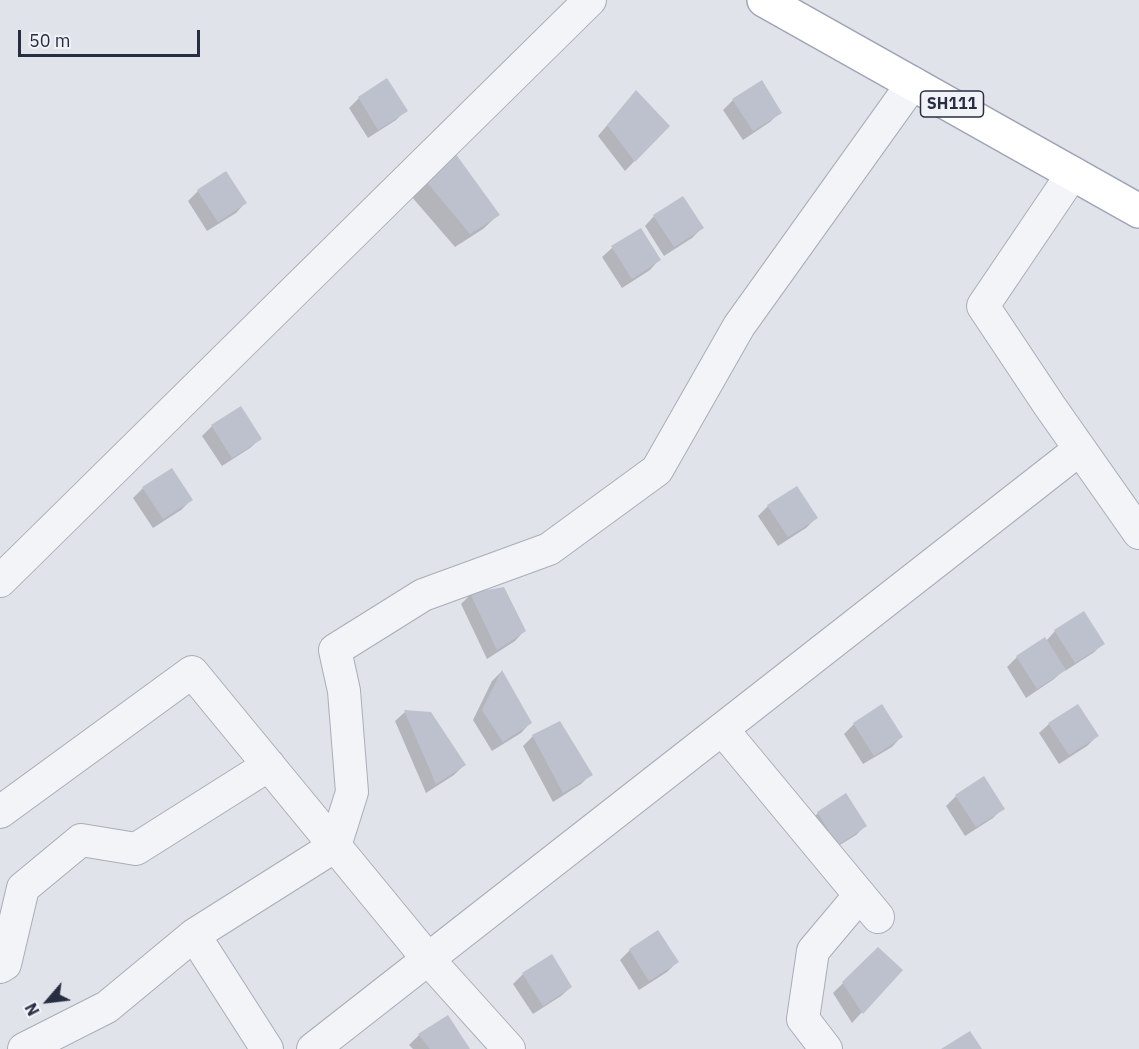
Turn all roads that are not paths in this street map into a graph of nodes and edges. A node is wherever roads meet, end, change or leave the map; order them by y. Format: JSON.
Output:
{"nodes":[{"id":1,"x":590,"y":0,"type":"edge"},
{"id":2,"x":764,"y":0,"type":"edge"},
{"id":3,"x":914,"y":83,"type":"junction"},
{"id":4,"x":1073,"y":173,"type":"junction"},
{"id":5,"x":1139,"y":211,"type":"edge"},
{"id":6,"x":1080,"y":449,"type":"junction"},
{"id":7,"x":1139,"y":533,"type":"edge"},
{"id":8,"x":0,"y":581,"type":"edge"},
{"id":9,"x":722,"y":729,"type":"junction"},
{"id":10,"x":269,"y":765,"type":"junction"},
{"id":11,"x":0,"y":812,"type":"edge"},
{"id":12,"x":335,"y":846,"type":"junction"},
{"id":13,"x":194,"y":935,"type":"junction"},
{"id":14,"x":428,"y":959,"type":"junction"},
{"id":15,"x":0,"y":967,"type":"edge"},
{"id":16,"x":24,"y":1049,"type":"edge"},
{"id":17,"x":267,"y":1049,"type":"edge"},
{"id":18,"x":313,"y":1049,"type":"edge"},
{"id":19,"x":509,"y":1049,"type":"edge"},
{"id":20,"x":826,"y":1049,"type":"edge"}],
"edges":[{"from":1,"to":8,"type":"street"},
{"from":2,"to":3,"type":"main road","number":"SH111"},
{"from":3,"to":4,"type":"main road","number":"SH111"},
{"from":3,"to":12,"type":"street"},
{"from":4,"to":5,"type":"main road","number":"SH111"},
{"from":4,"to":6,"type":"street"},
{"from":6,"to":7,"type":"street"},
{"from":6,"to":9,"type":"street"},
{"from":9,"to":14,"type":"street"},
{"from":9,"to":20,"type":"street"},
{"from":10,"to":11,"type":"street"},
{"from":10,"to":12,"type":"street"},
{"from":10,"to":15,"type":"street"},
{"from":12,"to":13,"type":"street"},
{"from":12,"to":14,"type":"street"},
{"from":13,"to":16,"type":"street"},
{"from":13,"to":17,"type":"street"},
{"from":14,"to":18,"type":"street"},
{"from":14,"to":19,"type":"street"}]}
